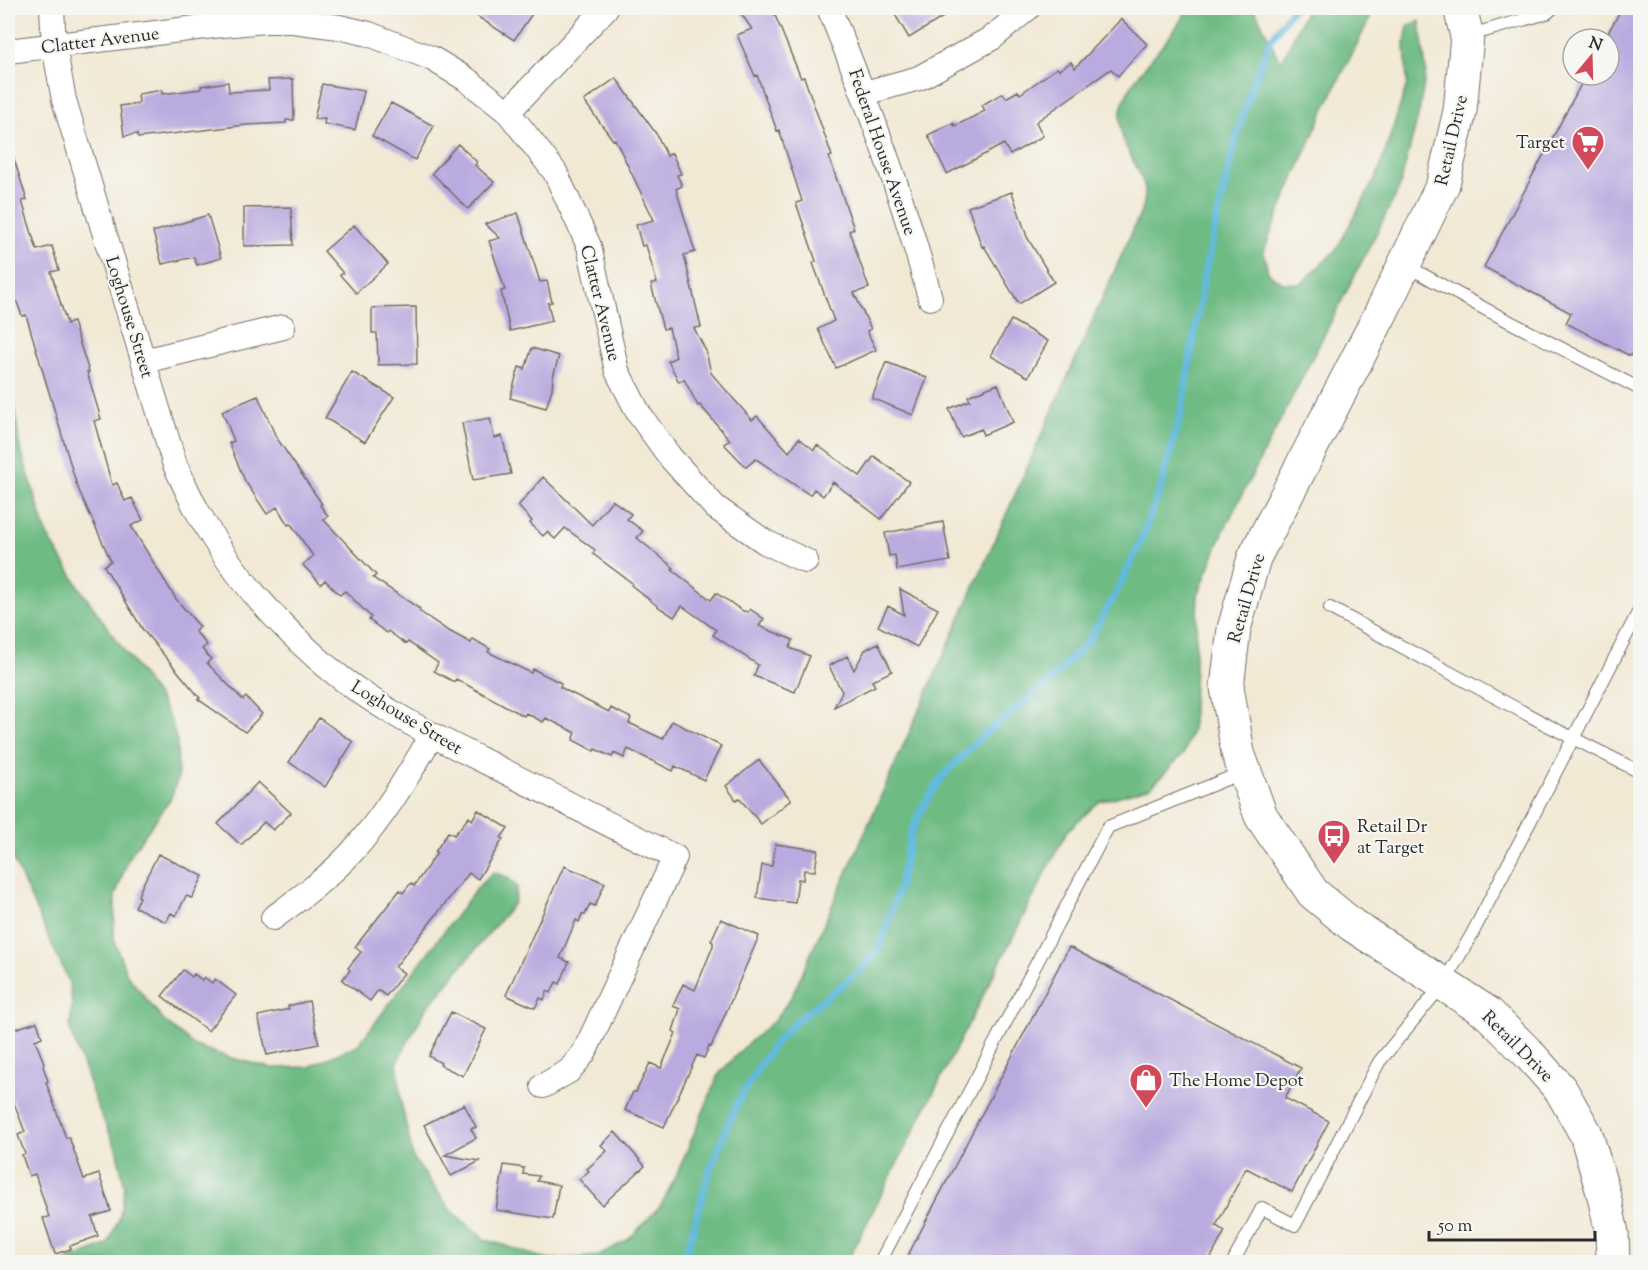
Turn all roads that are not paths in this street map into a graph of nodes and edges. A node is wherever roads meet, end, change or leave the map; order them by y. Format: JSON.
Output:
{"nodes":[{"id":1,"x":52,"y":8,"type":"edge"},
{"id":2,"x":606,"y":8,"type":"edge"},
{"id":3,"x":829,"y":8,"type":"edge"},
{"id":4,"x":1028,"y":8,"type":"edge"},
{"id":5,"x":1553,"y":8,"type":"edge"},
{"id":6,"x":1464,"y":22,"type":"edge"},
{"id":7,"x":54,"y":46,"type":"junction"},
{"id":8,"x":8,"y":51,"type":"edge"},
{"id":9,"x":865,"y":93,"type":"junction"},
{"id":10,"x":508,"y":112,"type":"junction"},
{"id":11,"x":1405,"y":265,"type":"junction"},
{"id":12,"x":930,"y":298,"type":"dead end"},
{"id":13,"x":283,"y":327,"type":"dead end"},
{"id":14,"x":144,"y":361,"type":"junction"},
{"id":15,"x":1641,"y":389,"type":"edge"},
{"id":16,"x":806,"y":561,"type":"dead end"},
{"id":17,"x":1330,"y":608,"type":"dead end"},
{"id":18,"x":1641,"y":609,"type":"edge"},
{"id":19,"x":432,"y":735,"type":"junction"},
{"id":20,"x":1573,"y":738,"type":"junction"},
{"id":21,"x":1245,"y":772,"type":"junction"},
{"id":22,"x":1641,"y":772,"type":"edge"},
{"id":23,"x":273,"y":918,"type":"dead end"},
{"id":24,"x":1443,"y":984,"type":"junction"},
{"id":25,"x":543,"y":1086,"type":"dead end"},
{"id":26,"x":880,"y":1263,"type":"edge"},
{"id":27,"x":1233,"y":1263,"type":"edge"},
{"id":28,"x":1613,"y":1263,"type":"edge"}],
"edges":[{"from":1,"to":7,"type":"street","name":"Loghouse Street"},
{"from":2,"to":10,"type":"street"},
{"from":3,"to":9,"type":"street","name":"Federal House Avenue"},
{"from":4,"to":9,"type":"street"},
{"from":5,"to":6,"type":"lane"},
{"from":6,"to":11,"type":"street","name":"Retail Drive"},
{"from":7,"to":8,"type":"street","name":"Clatter Avenue"},
{"from":7,"to":10,"type":"street","name":"Clatter Avenue"},
{"from":7,"to":14,"type":"street","name":"Loghouse Street"},
{"from":9,"to":12,"type":"street","name":"Federal House Avenue"},
{"from":10,"to":16,"type":"street","name":"Clatter Avenue"},
{"from":11,"to":15,"type":"lane"},
{"from":11,"to":21,"type":"street","name":"Retail Drive"},
{"from":13,"to":14,"type":"street"},
{"from":14,"to":19,"type":"street","name":"Loghouse Street"},
{"from":17,"to":20,"type":"lane"},
{"from":18,"to":20,"type":"lane"},
{"from":19,"to":23,"type":"street"},
{"from":19,"to":25,"type":"street","name":"Loghouse Street"},
{"from":20,"to":22,"type":"lane"},
{"from":20,"to":24,"type":"lane"},
{"from":21,"to":24,"type":"street","name":"Retail Drive"},
{"from":21,"to":26,"type":"lane"},
{"from":24,"to":27,"type":"lane"},
{"from":24,"to":28,"type":"street","name":"Retail Drive"}]}
